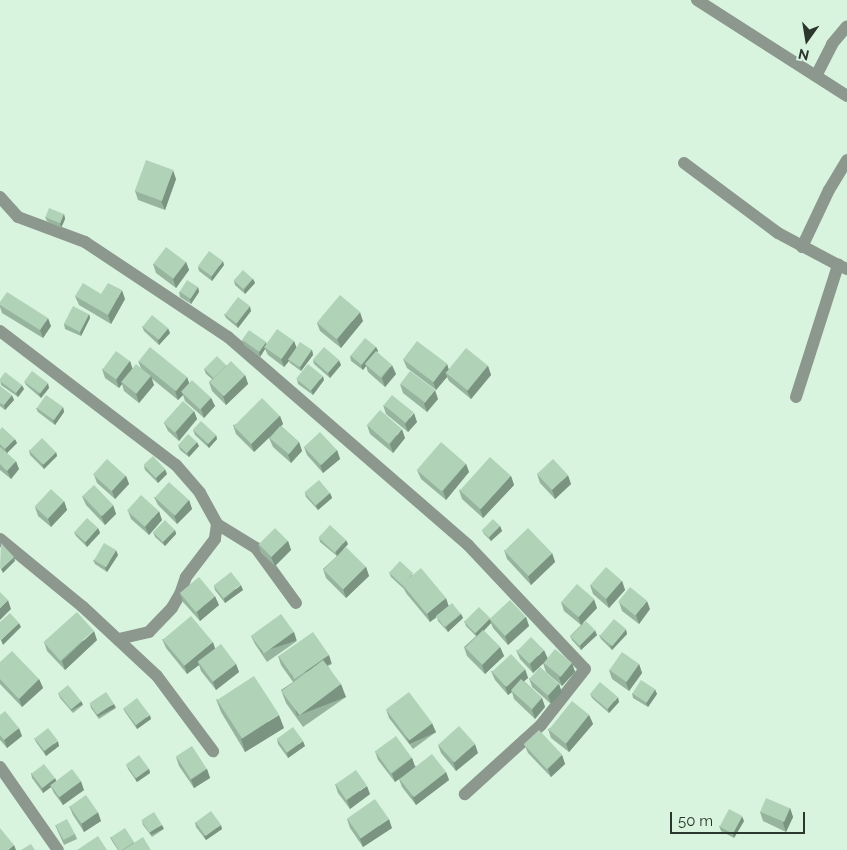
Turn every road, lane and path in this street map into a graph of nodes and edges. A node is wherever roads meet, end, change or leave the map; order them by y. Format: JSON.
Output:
{"nodes":[{"id":1,"x":696,"y":0,"type":"edge"},
{"id":2,"x":847,"y":26,"type":"edge"},
{"id":3,"x":816,"y":76,"type":"junction"},
{"id":4,"x":847,"y":96,"type":"edge"},
{"id":5,"x":847,"y":160,"type":"edge"},
{"id":6,"x":684,"y":163,"type":"dead end"},
{"id":7,"x":0,"y":197,"type":"edge"},
{"id":8,"x":802,"y":247,"type":"junction"},
{"id":9,"x":843,"y":267,"type":"edge"},
{"id":10,"x":0,"y":331,"type":"edge"},
{"id":11,"x":796,"y":397,"type":"dead end"},
{"id":12,"x":217,"y":524,"type":"junction"},
{"id":13,"x":0,"y":539,"type":"edge"},
{"id":14,"x":296,"y":603,"type":"dead end"},
{"id":15,"x":119,"y":639,"type":"junction"},
{"id":16,"x":213,"y":751,"type":"dead end"},
{"id":17,"x":0,"y":767,"type":"edge"},
{"id":18,"x":465,"y":794,"type":"dead end"},
{"id":19,"x":58,"y":850,"type":"edge"}],
"edges":[{"from":1,"to":3,"type":"street"},
{"from":2,"to":3,"type":"street"},
{"from":3,"to":4,"type":"street"},
{"from":5,"to":8,"type":"street"},
{"from":6,"to":8,"type":"street"},
{"from":7,"to":18,"type":"street"},
{"from":8,"to":9,"type":"street"},
{"from":9,"to":11,"type":"street"},
{"from":10,"to":12,"type":"street"},
{"from":12,"to":14,"type":"street"},
{"from":12,"to":15,"type":"street"},
{"from":13,"to":15,"type":"street"},
{"from":15,"to":16,"type":"street"},
{"from":17,"to":19,"type":"street"}]}
